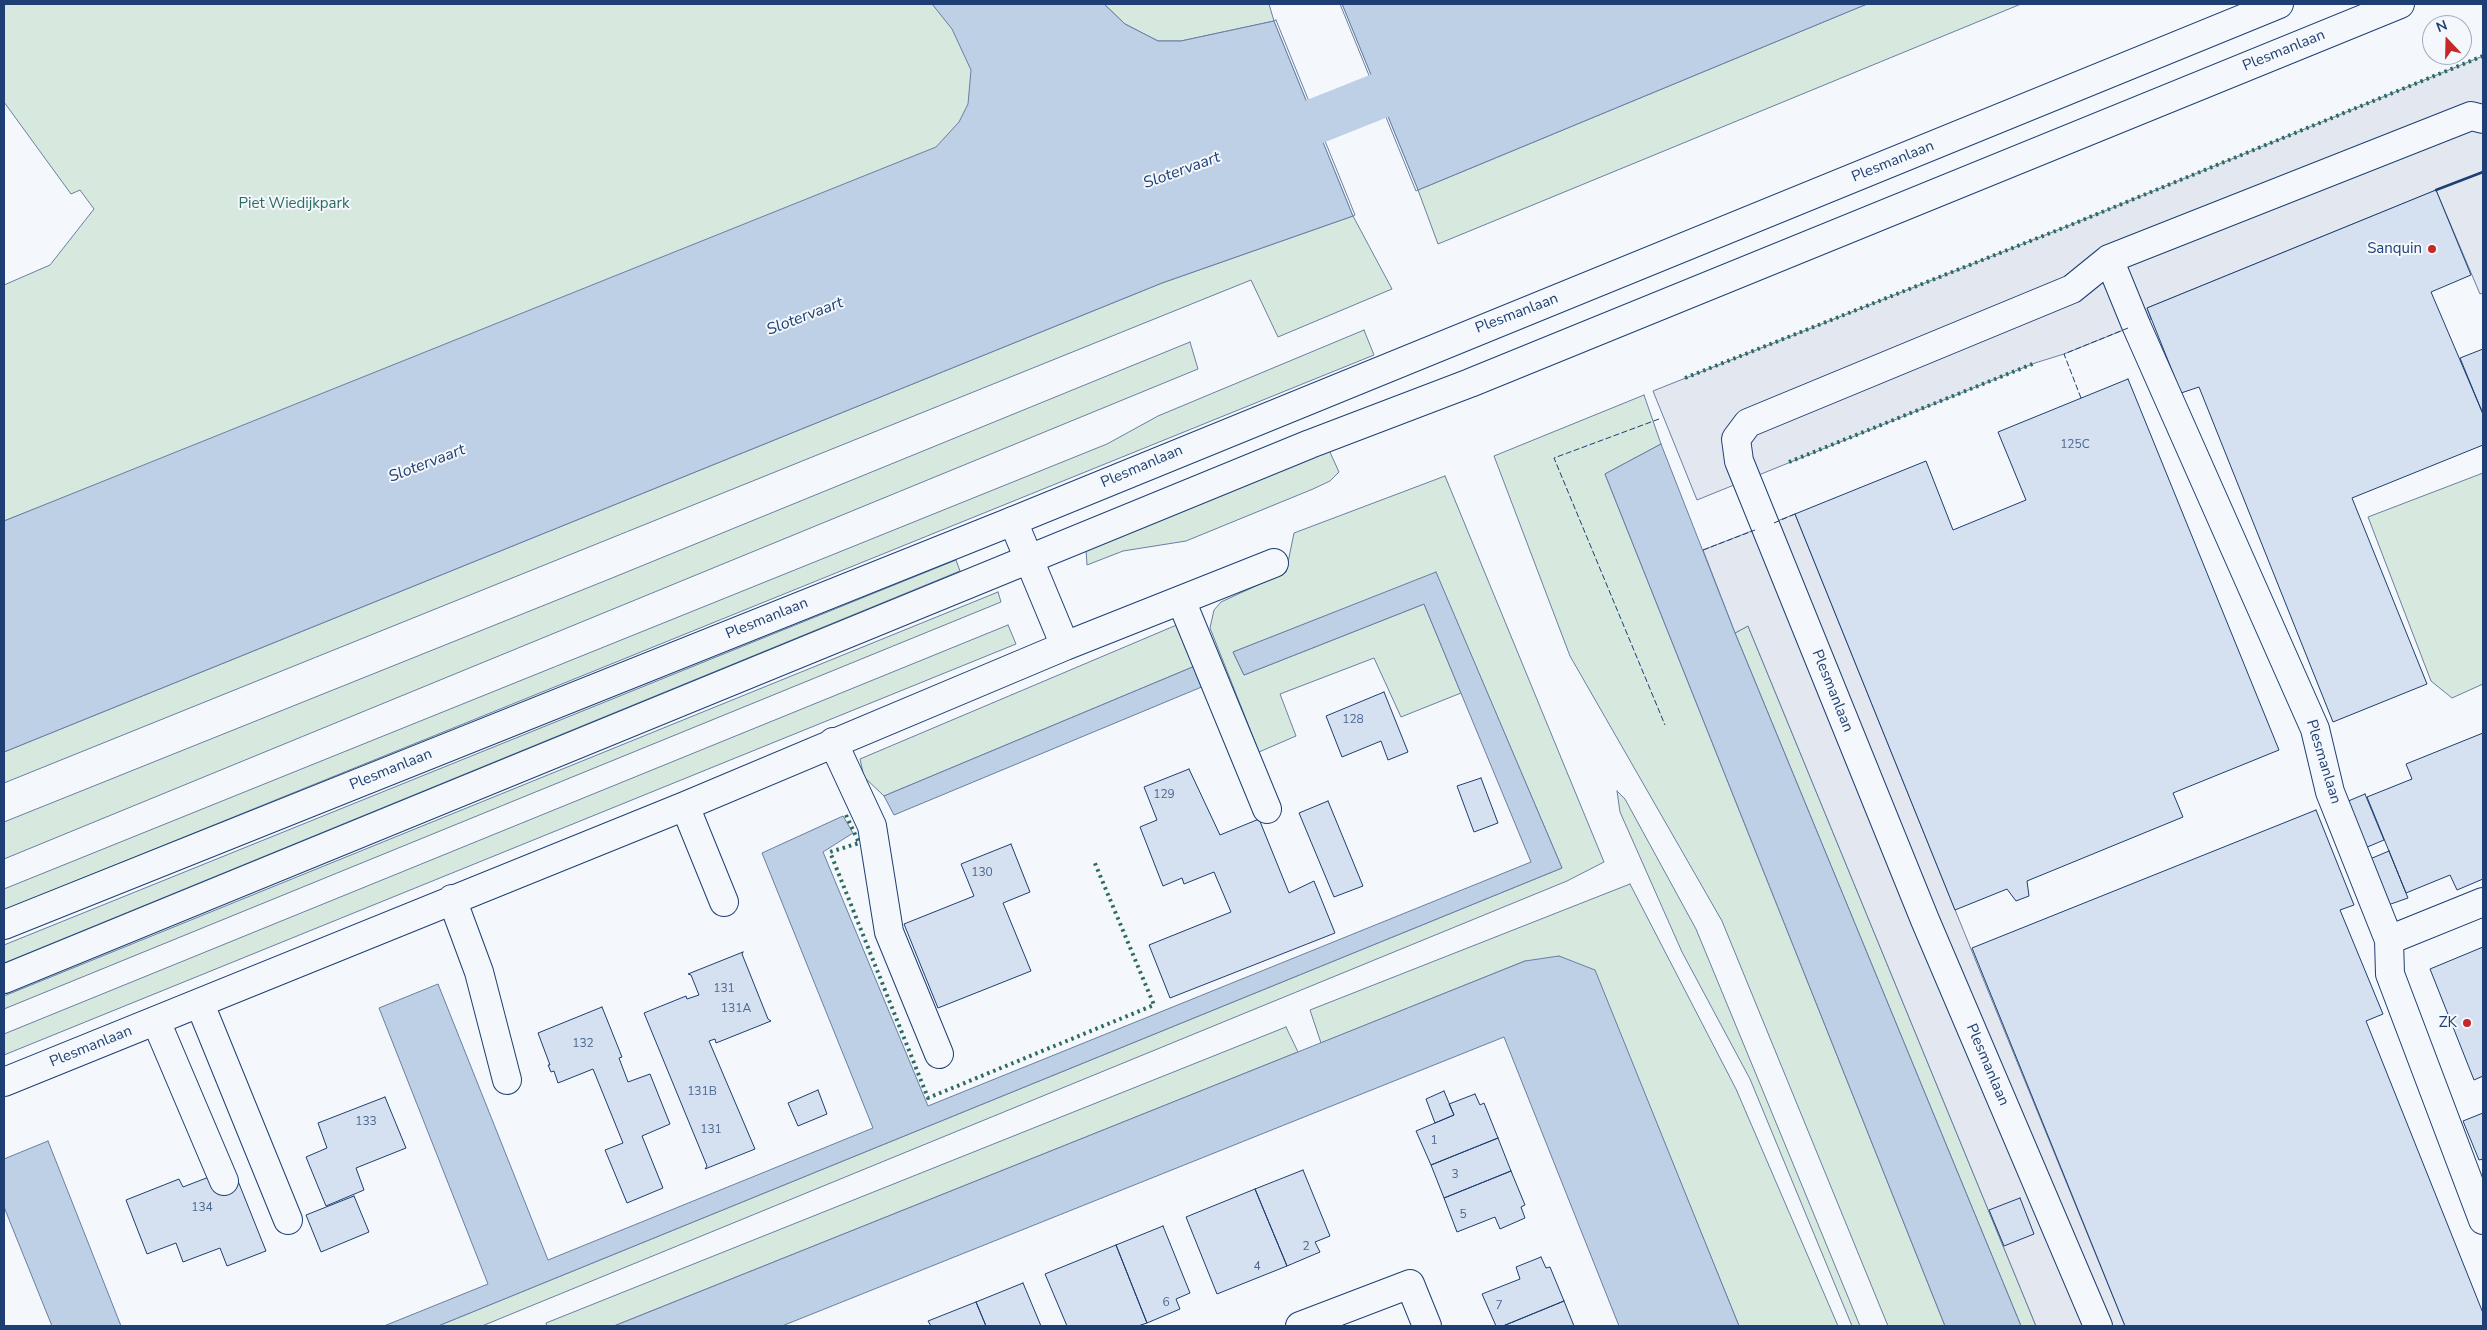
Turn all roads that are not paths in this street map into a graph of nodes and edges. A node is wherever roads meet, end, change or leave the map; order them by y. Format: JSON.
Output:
{"nodes":[{"id":1,"x":2279,"y":4,"type":"edge"},
{"id":2,"x":2400,"y":4,"type":"edge"},
{"id":3,"x":2483,"y":119,"type":"edge"},
{"id":4,"x":2109,"y":259,"type":"junction"},
{"id":5,"x":1013,"y":521,"type":"junction"},
{"id":6,"x":1029,"y":561,"type":"junction"},
{"id":7,"x":1274,"y":563,"type":"dead end"},
{"id":8,"x":1181,"y":600,"type":"junction"},
{"id":9,"x":1065,"y":646,"type":"junction"},
{"id":10,"x":833,"y":742,"type":"junction"},
{"id":11,"x":685,"y":806,"type":"junction"},
{"id":12,"x":1267,"y":809,"type":"dead end"},
{"id":13,"x":452,"y":899,"type":"junction"},
{"id":14,"x":724,"y":902,"type":"dead end"},
{"id":15,"x":2483,"y":902,"type":"edge"},
{"id":16,"x":4,"y":925,"type":"edge"},
{"id":17,"x":2389,"y":940,"type":"junction"},
{"id":18,"x":4,"y":979,"type":"edge"},
{"id":19,"x":200,"y":1004,"type":"junction"},
{"id":20,"x":156,"y":1022,"type":"junction"},
{"id":21,"x":939,"y":1054,"type":"dead end"},
{"id":22,"x":507,"y":1080,"type":"dead end"},
{"id":23,"x":4,"y":1082,"type":"edge"},
{"id":24,"x":224,"y":1180,"type":"dead end"},
{"id":25,"x":288,"y":1220,"type":"dead end"},
{"id":26,"x":2483,"y":1220,"type":"edge"},
{"id":27,"x":1300,"y":1326,"type":"edge"},
{"id":28,"x":1428,"y":1326,"type":"edge"},
{"id":29,"x":2098,"y":1326,"type":"edge"}],
"edges":[{"from":1,"to":5,"type":"main road","name":"Plesmanlaan"},
{"from":2,"to":6,"type":"main road","name":"Plesmanlaan"},
{"from":3,"to":4,"type":"main road","name":"Plesmanlaan"},
{"from":4,"to":17,"type":"main road","name":"Plesmanlaan"},
{"from":4,"to":29,"type":"main road","name":"Plesmanlaan"},
{"from":5,"to":6,"type":"main road"},
{"from":5,"to":16,"type":"main road","name":"Plesmanlaan"},
{"from":6,"to":9,"type":"main road"},
{"from":6,"to":18,"type":"main road","name":"Plesmanlaan"},
{"from":7,"to":8,"type":"main road","name":"Plesmanlaan"},
{"from":8,"to":9,"type":"main road","name":"Plesmanlaan"},
{"from":8,"to":12,"type":"main road"},
{"from":9,"to":10,"type":"main road","name":"Plesmanlaan"},
{"from":10,"to":11,"type":"main road","name":"Plesmanlaan"},
{"from":10,"to":21,"type":"main road"},
{"from":11,"to":13,"type":"main road","name":"Plesmanlaan"},
{"from":11,"to":14,"type":"main road"},
{"from":13,"to":19,"type":"main road","name":"Plesmanlaan"},
{"from":13,"to":22,"type":"main road"},
{"from":15,"to":17,"type":"main road"},
{"from":17,"to":26,"type":"main road","name":"Plesmanlaan"},
{"from":19,"to":20,"type":"main road","name":"Plesmanlaan"},
{"from":19,"to":25,"type":"main road"},
{"from":20,"to":23,"type":"main road","name":"Plesmanlaan"},
{"from":20,"to":24,"type":"main road"},
{"from":27,"to":28,"type":"main road"}]}
